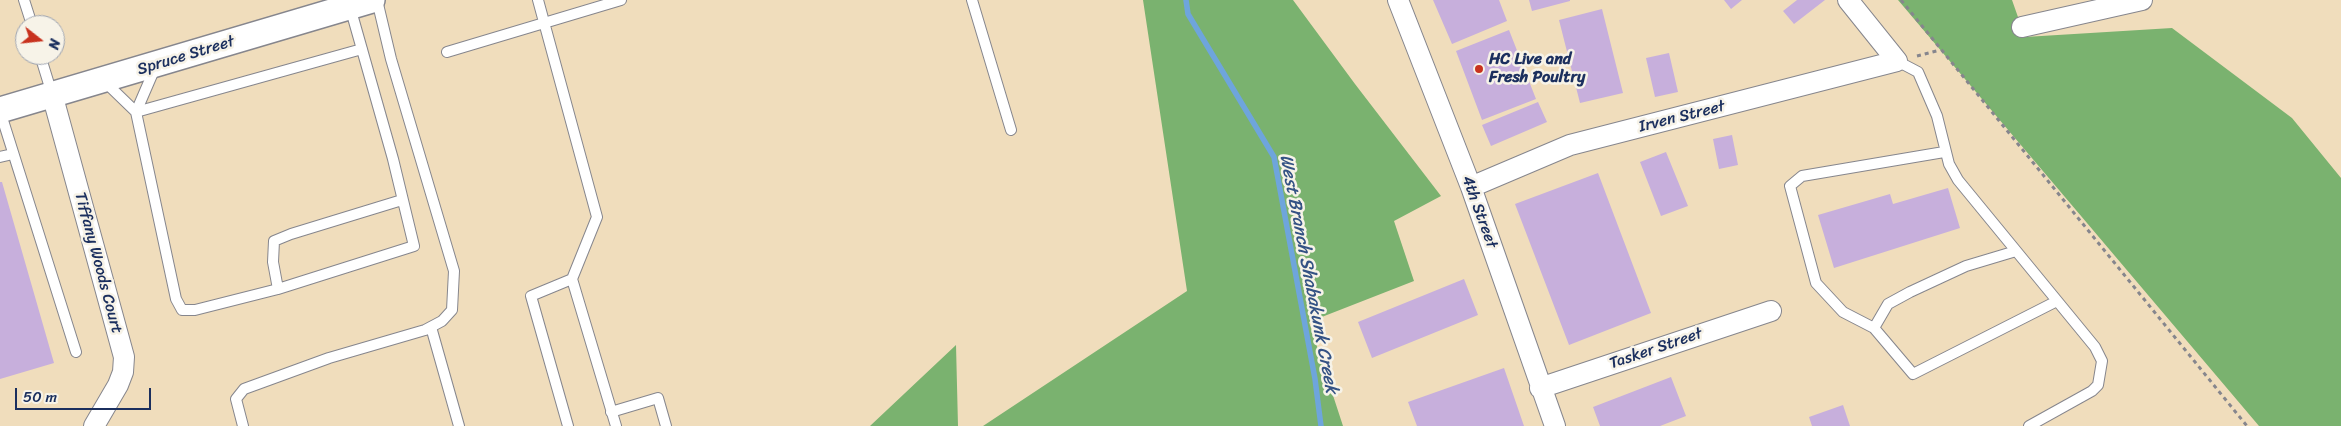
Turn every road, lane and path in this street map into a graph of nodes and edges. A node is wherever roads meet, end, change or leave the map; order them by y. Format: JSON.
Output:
{"nodes":[{"id":1,"x":24,"y":0,"type":"edge"},
{"id":2,"x":377,"y":0,"type":"edge"},
{"id":3,"x":538,"y":0,"type":"edge"},
{"id":4,"x":621,"y":0,"type":"edge"},
{"id":5,"x":972,"y":0,"type":"edge"},
{"id":6,"x":1398,"y":0,"type":"edge"},
{"id":7,"x":1848,"y":0,"type":"edge"},
{"id":8,"x":1901,"y":0,"type":"edge"},
{"id":9,"x":2142,"y":0,"type":"edge"},
{"id":10,"x":361,"y":3,"type":"edge"},
{"id":11,"x":29,"y":15,"type":"edge"},
{"id":12,"x":544,"y":23,"type":"junction"},
{"id":13,"x":2022,"y":27,"type":"dead end"},
{"id":14,"x":362,"y":49,"type":"junction"},
{"id":15,"x":447,"y":52,"type":"dead end"},
{"id":16,"x":1898,"y":61,"type":"junction"},
{"id":17,"x":156,"y":64,"type":"junction"},
{"id":18,"x":43,"y":65,"type":"edge"},
{"id":19,"x":103,"y":80,"type":"junction"},
{"id":20,"x":52,"y":94,"type":"junction"},
{"id":21,"x":0,"y":110,"type":"edge"},
{"id":22,"x":136,"y":112,"type":"junction"},
{"id":23,"x":1011,"y":130,"type":"dead end"},
{"id":24,"x":1944,"y":152,"type":"junction"},
{"id":25,"x":13,"y":154,"type":"junction"},
{"id":26,"x":0,"y":157,"type":"edge"},
{"id":27,"x":1471,"y":187,"type":"junction"},
{"id":28,"x":402,"y":200,"type":"junction"},
{"id":29,"x":2016,"y":251,"type":"junction"},
{"id":30,"x":572,"y":280,"type":"junction"},
{"id":31,"x":278,"y":290,"type":"junction"},
{"id":32,"x":2057,"y":301,"type":"junction"},
{"id":33,"x":1771,"y":311,"type":"dead end"},
{"id":34,"x":431,"y":326,"type":"junction"},
{"id":35,"x":1874,"y":328,"type":"junction"},
{"id":36,"x":76,"y":352,"type":"dead end"},
{"id":37,"x":1540,"y":388,"type":"junction"},
{"id":38,"x":611,"y":412,"type":"junction"},
{"id":39,"x":94,"y":426,"type":"edge"},
{"id":40,"x":243,"y":426,"type":"edge"},
{"id":41,"x":459,"y":426,"type":"edge"},
{"id":42,"x":568,"y":426,"type":"edge"},
{"id":43,"x":616,"y":426,"type":"edge"},
{"id":44,"x":666,"y":426,"type":"edge"},
{"id":45,"x":1555,"y":426,"type":"edge"},
{"id":46,"x":2028,"y":426,"type":"edge"},
{"id":47,"x":2247,"y":426,"type":"edge"}],
"edges":[{"from":1,"to":11,"type":"lane"},
{"from":2,"to":34,"type":"lane"},
{"from":3,"to":12,"type":"lane"},
{"from":4,"to":12,"type":"lane"},
{"from":5,"to":23,"type":"lane"},
{"from":6,"to":27,"type":"street","name":"4th Street"},
{"from":7,"to":16,"type":"street"},
{"from":8,"to":47,"type":"path"},
{"from":9,"to":13,"type":"street"},
{"from":10,"to":14,"type":"lane"},
{"from":10,"to":17,"type":"street","name":"Spruce Street"},
{"from":12,"to":15,"type":"lane"},
{"from":12,"to":30,"type":"lane"},
{"from":14,"to":22,"type":"lane"},
{"from":14,"to":28,"type":"lane"},
{"from":16,"to":24,"type":"lane"},
{"from":16,"to":27,"type":"street","name":"Irven Street"},
{"from":17,"to":19,"type":"street","name":"Spruce Street"},
{"from":17,"to":22,"type":"lane"},
{"from":18,"to":20,"type":"lane"},
{"from":19,"to":20,"type":"street","name":"Spruce Street"},
{"from":19,"to":22,"type":"lane"},
{"from":20,"to":21,"type":"street","name":"Spruce Street"},
{"from":20,"to":39,"type":"street","name":"Tiffany Woods Court"},
{"from":21,"to":25,"type":"lane"},
{"from":22,"to":31,"type":"lane"},
{"from":24,"to":29,"type":"lane"},
{"from":24,"to":35,"type":"lane"},
{"from":25,"to":26,"type":"lane"},
{"from":25,"to":36,"type":"lane"},
{"from":27,"to":37,"type":"street","name":"4th Street"},
{"from":28,"to":31,"type":"lane"},
{"from":28,"to":31,"type":"lane"},
{"from":29,"to":32,"type":"lane"},
{"from":29,"to":35,"type":"lane"},
{"from":30,"to":38,"type":"lane"},
{"from":30,"to":42,"type":"lane"},
{"from":32,"to":35,"type":"lane"},
{"from":32,"to":46,"type":"lane"},
{"from":33,"to":37,"type":"street","name":"Tasker Street"},
{"from":34,"to":40,"type":"lane"},
{"from":34,"to":41,"type":"lane"},
{"from":37,"to":45,"type":"street","name":"4th Street"},
{"from":38,"to":43,"type":"lane"},
{"from":38,"to":44,"type":"lane"}]}
